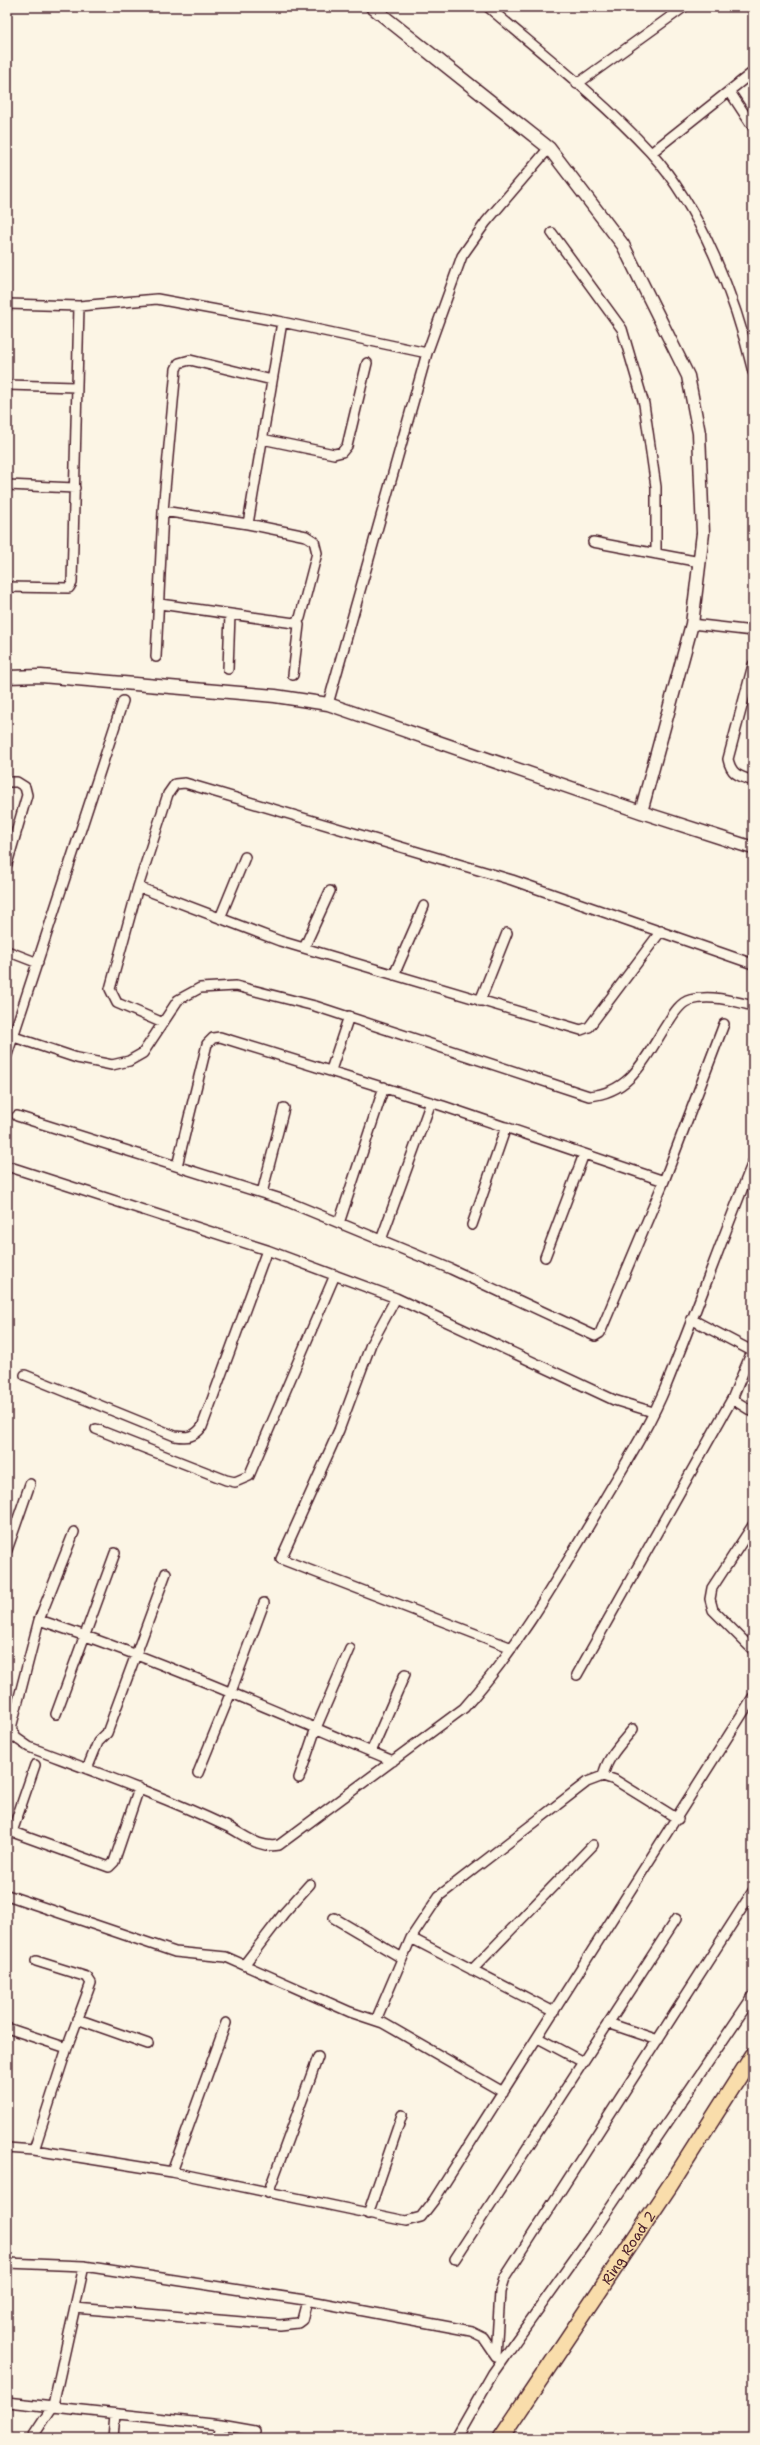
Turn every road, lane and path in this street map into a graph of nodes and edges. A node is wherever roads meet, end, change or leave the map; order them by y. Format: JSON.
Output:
{"nodes":[{"id":1,"x":372,"y":7,"type":"edge"},
{"id":2,"x":488,"y":7,"type":"edge"},
{"id":3,"x":684,"y":7,"type":"edge"},
{"id":4,"x":753,"y":72,"type":"edge"},
{"id":5,"x":578,"y":84,"type":"junction"},
{"id":6,"x":730,"y":92,"type":"junction"},
{"id":7,"x":752,"y":123,"type":"edge"},
{"id":8,"x":548,"y":148,"type":"junction"},
{"id":9,"x":651,"y":153,"type":"junction"},
{"id":10,"x":552,"y":232,"type":"dead end"},
{"id":11,"x":7,"y":304,"type":"edge"},
{"id":12,"x":79,"y":306,"type":"junction"},
{"id":13,"x":282,"y":322,"type":"junction"},
{"id":14,"x":427,"y":353,"type":"junction"},
{"id":15,"x":367,"y":363,"type":"dead end"},
{"id":16,"x":753,"y":372,"type":"edge"},
{"id":17,"x":272,"y":380,"type":"junction"},
{"id":18,"x":7,"y":385,"type":"edge"},
{"id":19,"x":76,"y":387,"type":"junction"},
{"id":20,"x":262,"y":439,"type":"junction"},
{"id":21,"x":7,"y":486,"type":"edge"},
{"id":22,"x":75,"y":488,"type":"junction"},
{"id":23,"x":163,"y":512,"type":"junction"},
{"id":24,"x":248,"y":524,"type":"junction"},
{"id":25,"x":593,"y":542,"type":"dead end"},
{"id":26,"x":656,"y":554,"type":"junction"},
{"id":27,"x":700,"y":562,"type":"junction"},
{"id":28,"x":7,"y":587,"type":"edge"},
{"id":29,"x":160,"y":604,"type":"junction"},
{"id":30,"x":230,"y":614,"type":"junction"},
{"id":31,"x":297,"y":620,"type":"junction"},
{"id":32,"x":692,"y":624,"type":"junction"},
{"id":33,"x":753,"y":630,"type":"edge"},
{"id":34,"x":156,"y":657,"type":"dead end"},
{"id":35,"x":753,"y":665,"type":"edge"},
{"id":36,"x":228,"y":669,"type":"dead end"},
{"id":37,"x":293,"y":675,"type":"dead end"},
{"id":38,"x":7,"y":677,"type":"edge"},
{"id":39,"x":123,"y":701,"type":"dead end"},
{"id":40,"x":328,"y":704,"type":"junction"},
{"id":41,"x":753,"y":781,"type":"edge"},
{"id":42,"x":7,"y":782,"type":"edge"},
{"id":43,"x":641,"y":812,"type":"junction"},
{"id":44,"x":753,"y":848,"type":"edge"},
{"id":45,"x":245,"y":857,"type":"dead end"},
{"id":46,"x":7,"y":864,"type":"edge"},
{"id":47,"x":138,"y":887,"type":"junction"},
{"id":48,"x":330,"y":891,"type":"dead end"},
{"id":49,"x":424,"y":906,"type":"dead end"},
{"id":50,"x":220,"y":918,"type":"junction"},
{"id":51,"x":662,"y":931,"type":"junction"},
{"id":52,"x":507,"y":933,"type":"dead end"},
{"id":53,"x":304,"y":948,"type":"junction"},
{"id":54,"x":7,"y":951,"type":"edge"},
{"id":55,"x":38,"y":963,"type":"junction"},
{"id":56,"x":753,"y":964,"type":"edge"},
{"id":57,"x":394,"y":975,"type":"junction"},
{"id":58,"x":480,"y":1001,"type":"junction"},
{"id":59,"x":753,"y":1006,"type":"edge"},
{"id":60,"x":349,"y":1016,"type":"junction"},
{"id":61,"x":163,"y":1023,"type":"junction"},
{"id":62,"x":724,"y":1024,"type":"dead end"},
{"id":63,"x":14,"y":1037,"type":"junction"},
{"id":64,"x":7,"y":1055,"type":"edge"},
{"id":65,"x":331,"y":1070,"type":"junction"},
{"id":66,"x":384,"y":1087,"type":"junction"},
{"id":67,"x":431,"y":1102,"type":"junction"},
{"id":68,"x":284,"y":1108,"type":"dead end"},
{"id":69,"x":17,"y":1116,"type":"dead end"},
{"id":70,"x":506,"y":1127,"type":"junction"},
{"id":71,"x":584,"y":1154,"type":"junction"},
{"id":72,"x":753,"y":1162,"type":"edge"},
{"id":73,"x":7,"y":1166,"type":"edge"},
{"id":74,"x":177,"y":1166,"type":"junction"},
{"id":75,"x":664,"y":1181,"type":"junction"},
{"id":76,"x":262,"y":1193,"type":"junction"},
{"id":77,"x":339,"y":1223,"type":"junction"},
{"id":78,"x":472,"y":1224,"type":"dead end"},
{"id":79,"x":381,"y":1240,"type":"junction"},
{"id":80,"x":268,"y":1250,"type":"junction"},
{"id":81,"x":545,"y":1257,"type":"dead end"},
{"id":82,"x":335,"y":1275,"type":"junction"},
{"id":83,"x":396,"y":1298,"type":"junction"},
{"id":84,"x":690,"y":1319,"type":"junction"},
{"id":85,"x":752,"y":1350,"type":"edge"},
{"id":86,"x":24,"y":1375,"type":"dead end"},
{"id":87,"x":732,"y":1399,"type":"junction"},
{"id":88,"x":653,"y":1412,"type":"junction"},
{"id":89,"x":753,"y":1412,"type":"edge"},
{"id":90,"x":96,"y":1429,"type":"dead end"},
{"id":91,"x":30,"y":1484,"type":"dead end"},
{"id":92,"x":753,"y":1525,"type":"edge"},
{"id":93,"x":74,"y":1532,"type":"dead end"},
{"id":94,"x":7,"y":1550,"type":"edge"},
{"id":95,"x":115,"y":1553,"type":"dead end"},
{"id":96,"x":166,"y":1573,"type":"dead end"},
{"id":97,"x":264,"y":1603,"type":"dead end"},
{"id":98,"x":39,"y":1620,"type":"junction"},
{"id":99,"x":85,"y":1635,"type":"junction"},
{"id":100,"x":512,"y":1648,"type":"junction"},
{"id":101,"x":350,"y":1649,"type":"dead end"},
{"id":102,"x":753,"y":1650,"type":"edge"},
{"id":103,"x":137,"y":1656,"type":"junction"},
{"id":104,"x":405,"y":1674,"type":"dead end"},
{"id":105,"x":577,"y":1675,"type":"dead end"},
{"id":106,"x":231,"y":1692,"type":"junction"},
{"id":107,"x":753,"y":1697,"type":"edge"},
{"id":108,"x":56,"y":1714,"type":"dead end"},
{"id":109,"x":316,"y":1728,"type":"junction"},
{"id":110,"x":633,"y":1729,"type":"dead end"},
{"id":111,"x":371,"y":1752,"type":"junction"},
{"id":112,"x":393,"y":1761,"type":"junction"},
{"id":113,"x":35,"y":1765,"type":"dead end"},
{"id":114,"x":87,"y":1768,"type":"junction"},
{"id":115,"x":198,"y":1773,"type":"dead end"},
{"id":116,"x":603,"y":1776,"type":"junction"},
{"id":117,"x":299,"y":1778,"type":"dead end"},
{"id":118,"x":139,"y":1788,"type":"junction"},
{"id":119,"x":678,"y":1818,"type":"junction"},
{"id":120,"x":9,"y":1831,"type":"edge"},
{"id":121,"x":593,"y":1845,"type":"dead end"},
{"id":122,"x":310,"y":1884,"type":"dead end"},
{"id":123,"x":753,"y":1891,"type":"edge"},
{"id":124,"x":7,"y":1895,"type":"edge"},
{"id":125,"x":334,"y":1918,"type":"dead end"},
{"id":126,"x":676,"y":1919,"type":"dead end"},
{"id":127,"x":411,"y":1938,"type":"junction"},
{"id":128,"x":402,"y":1958,"type":"junction"},
{"id":129,"x":36,"y":1961,"type":"dead end"},
{"id":130,"x":244,"y":1965,"type":"junction"},
{"id":131,"x":472,"y":1970,"type":"junction"},
{"id":132,"x":753,"y":1996,"type":"edge"},
{"id":133,"x":554,"y":2012,"type":"junction"},
{"id":134,"x":78,"y":2018,"type":"junction"},
{"id":135,"x":376,"y":2020,"type":"junction"},
{"id":136,"x":226,"y":2023,"type":"dead end"},
{"id":137,"x":608,"y":2023,"type":"junction"},
{"id":138,"x":7,"y":2028,"type":"edge"},
{"id":139,"x":538,"y":2038,"type":"junction"},
{"id":140,"x":658,"y":2040,"type":"junction"},
{"id":141,"x":148,"y":2044,"type":"dead end"},
{"id":142,"x":66,"y":2048,"type":"junction"},
{"id":143,"x":753,"y":2054,"type":"edge"},
{"id":144,"x":318,"y":2057,"type":"dead end"},
{"id":145,"x":583,"y":2062,"type":"junction"},
{"id":146,"x":504,"y":2092,"type":"junction"},
{"id":147,"x":402,"y":2115,"type":"dead end"},
{"id":148,"x":7,"y":2148,"type":"edge"},
{"id":149,"x":34,"y":2150,"type":"junction"},
{"id":150,"x":172,"y":2172,"type":"junction"},
{"id":151,"x":268,"y":2192,"type":"junction"},
{"id":152,"x":368,"y":2214,"type":"junction"},
{"id":153,"x":455,"y":2259,"type":"dead end"},
{"id":154,"x":7,"y":2263,"type":"edge"},
{"id":155,"x":84,"y":2266,"type":"junction"},
{"id":156,"x":307,"y":2301,"type":"junction"},
{"id":157,"x":75,"y":2308,"type":"junction"},
{"id":158,"x":496,"y":2356,"type":"junction"},
{"id":159,"x":493,"y":2374,"type":"junction"},
{"id":160,"x":7,"y":2402,"type":"edge"},
{"id":161,"x":53,"y":2406,"type":"junction"},
{"id":162,"x":115,"y":2414,"type":"junction"},
{"id":163,"x":221,"y":2425,"type":"junction"},
{"id":164,"x":255,"y":2431,"type":"dead end"},
{"id":165,"x":32,"y":2438,"type":"edge"},
{"id":166,"x":113,"y":2438,"type":"edge"},
{"id":167,"x":218,"y":2438,"type":"edge"},
{"id":168,"x":456,"y":2438,"type":"edge"},
{"id":169,"x":501,"y":2438,"type":"edge"}],
"edges":[{"from":1,"to":8,"type":"street"},
{"from":2,"to":5,"type":"street"},
{"from":3,"to":5,"type":"street"},
{"from":4,"to":6,"type":"street"},
{"from":5,"to":9,"type":"street"},
{"from":6,"to":7,"type":"street"},
{"from":6,"to":9,"type":"street"},
{"from":8,"to":14,"type":"street"},
{"from":8,"to":27,"type":"street"},
{"from":9,"to":16,"type":"street"},
{"from":10,"to":26,"type":"street"},
{"from":11,"to":12,"type":"street"},
{"from":12,"to":13,"type":"street"},
{"from":12,"to":19,"type":"street"},
{"from":13,"to":14,"type":"street"},
{"from":13,"to":17,"type":"street"},
{"from":14,"to":40,"type":"street"},
{"from":15,"to":20,"type":"street"},
{"from":17,"to":20,"type":"street"},
{"from":17,"to":23,"type":"street"},
{"from":18,"to":19,"type":"street"},
{"from":19,"to":22,"type":"street"},
{"from":20,"to":24,"type":"street"},
{"from":21,"to":22,"type":"street"},
{"from":22,"to":28,"type":"street"},
{"from":23,"to":24,"type":"street"},
{"from":23,"to":29,"type":"street"},
{"from":24,"to":31,"type":"street"},
{"from":25,"to":26,"type":"street"},
{"from":26,"to":27,"type":"street"},
{"from":27,"to":32,"type":"street"},
{"from":29,"to":30,"type":"street"},
{"from":29,"to":34,"type":"street"},
{"from":30,"to":31,"type":"street"},
{"from":30,"to":36,"type":"street"},
{"from":31,"to":37,"type":"street"},
{"from":32,"to":33,"type":"street"},
{"from":32,"to":43,"type":"street"},
{"from":35,"to":41,"type":"street"},
{"from":38,"to":40,"type":"street"},
{"from":39,"to":55,"type":"street"},
{"from":40,"to":43,"type":"street"},
{"from":42,"to":46,"type":"street"},
{"from":43,"to":44,"type":"street"},
{"from":45,"to":50,"type":"street"},
{"from":47,"to":50,"type":"street"},
{"from":47,"to":51,"type":"street"},
{"from":47,"to":61,"type":"street"},
{"from":48,"to":53,"type":"street"},
{"from":49,"to":57,"type":"street"},
{"from":50,"to":53,"type":"street"},
{"from":51,"to":56,"type":"street"},
{"from":51,"to":58,"type":"street"},
{"from":52,"to":58,"type":"street"},
{"from":53,"to":57,"type":"street"},
{"from":54,"to":55,"type":"street"},
{"from":55,"to":63,"type":"street"},
{"from":57,"to":58,"type":"street"},
{"from":59,"to":60,"type":"street"},
{"from":60,"to":61,"type":"street"},
{"from":60,"to":65,"type":"street"},
{"from":61,"to":63,"type":"street"},
{"from":62,"to":75,"type":"street"},
{"from":63,"to":64,"type":"street"},
{"from":65,"to":66,"type":"street"},
{"from":65,"to":74,"type":"street"},
{"from":66,"to":67,"type":"street"},
{"from":66,"to":77,"type":"street"},
{"from":67,"to":70,"type":"street"},
{"from":67,"to":79,"type":"street"},
{"from":68,"to":76,"type":"street"},
{"from":69,"to":74,"type":"street"},
{"from":70,"to":71,"type":"street"},
{"from":70,"to":78,"type":"street"},
{"from":71,"to":75,"type":"street"},
{"from":71,"to":81,"type":"street"},
{"from":72,"to":84,"type":"street"},
{"from":73,"to":80,"type":"street"},
{"from":74,"to":76,"type":"street"},
{"from":75,"to":79,"type":"street"},
{"from":76,"to":77,"type":"street"},
{"from":77,"to":79,"type":"street"},
{"from":80,"to":82,"type":"street"},
{"from":80,"to":86,"type":"street"},
{"from":82,"to":83,"type":"street"},
{"from":82,"to":90,"type":"street"},
{"from":83,"to":88,"type":"street"},
{"from":83,"to":100,"type":"street"},
{"from":84,"to":85,"type":"street"},
{"from":84,"to":88,"type":"street"},
{"from":85,"to":87,"type":"street"},
{"from":87,"to":89,"type":"street"},
{"from":87,"to":105,"type":"street"},
{"from":88,"to":100,"type":"street"},
{"from":91,"to":94,"type":"street"},
{"from":92,"to":102,"type":"street"},
{"from":93,"to":98,"type":"street"},
{"from":95,"to":99,"type":"street"},
{"from":96,"to":103,"type":"street"},
{"from":97,"to":106,"type":"street"},
{"from":98,"to":99,"type":"street"},
{"from":98,"to":114,"type":"street"},
{"from":99,"to":103,"type":"street"},
{"from":99,"to":108,"type":"street"},
{"from":100,"to":112,"type":"street"},
{"from":101,"to":109,"type":"street"},
{"from":103,"to":106,"type":"street"},
{"from":103,"to":114,"type":"street"},
{"from":104,"to":111,"type":"street"},
{"from":106,"to":109,"type":"street"},
{"from":106,"to":115,"type":"street"},
{"from":107,"to":119,"type":"street"},
{"from":109,"to":111,"type":"street"},
{"from":109,"to":117,"type":"street"},
{"from":110,"to":116,"type":"street"},
{"from":111,"to":112,"type":"street"},
{"from":112,"to":118,"type":"street"},
{"from":113,"to":120,"type":"street"},
{"from":114,"to":118,"type":"street"},
{"from":116,"to":119,"type":"street"},
{"from":116,"to":127,"type":"street"},
{"from":118,"to":120,"type":"street"},
{"from":119,"to":133,"type":"street"},
{"from":121,"to":131,"type":"street"},
{"from":122,"to":130,"type":"street"},
{"from":123,"to":140,"type":"street"},
{"from":124,"to":130,"type":"street"},
{"from":125,"to":128,"type":"street"},
{"from":126,"to":137,"type":"street"},
{"from":127,"to":128,"type":"street"},
{"from":127,"to":131,"type":"street"},
{"from":128,"to":135,"type":"street"},
{"from":129,"to":134,"type":"street"},
{"from":130,"to":135,"type":"street"},
{"from":131,"to":133,"type":"street"},
{"from":132,"to":159,"type":"street"},
{"from":133,"to":139,"type":"street"},
{"from":134,"to":141,"type":"street"},
{"from":134,"to":142,"type":"street"},
{"from":135,"to":146,"type":"street"},
{"from":136,"to":150,"type":"street"},
{"from":137,"to":140,"type":"street"},
{"from":137,"to":145,"type":"street"},
{"from":138,"to":142,"type":"street"},
{"from":139,"to":145,"type":"street"},
{"from":139,"to":146,"type":"street"},
{"from":140,"to":158,"type":"street"},
{"from":142,"to":149,"type":"street"},
{"from":143,"to":169,"type":"main road","name":"Ring Road 2"},
{"from":144,"to":151,"type":"street"},
{"from":145,"to":153,"type":"street"},
{"from":146,"to":152,"type":"street"},
{"from":147,"to":152,"type":"street"},
{"from":148,"to":149,"type":"street"},
{"from":149,"to":150,"type":"street"},
{"from":150,"to":151,"type":"street"},
{"from":151,"to":152,"type":"street"},
{"from":154,"to":155,"type":"street"},
{"from":155,"to":156,"type":"street"},
{"from":155,"to":157,"type":"street"},
{"from":156,"to":157,"type":"street"},
{"from":156,"to":158,"type":"street"},
{"from":157,"to":161,"type":"street"},
{"from":158,"to":159,"type":"street"},
{"from":159,"to":168,"type":"street"},
{"from":160,"to":161,"type":"street"},
{"from":161,"to":162,"type":"street"},
{"from":161,"to":165,"type":"street"},
{"from":162,"to":163,"type":"street"},
{"from":162,"to":166,"type":"street"},
{"from":163,"to":164,"type":"street"},
{"from":163,"to":167,"type":"street"}]}
